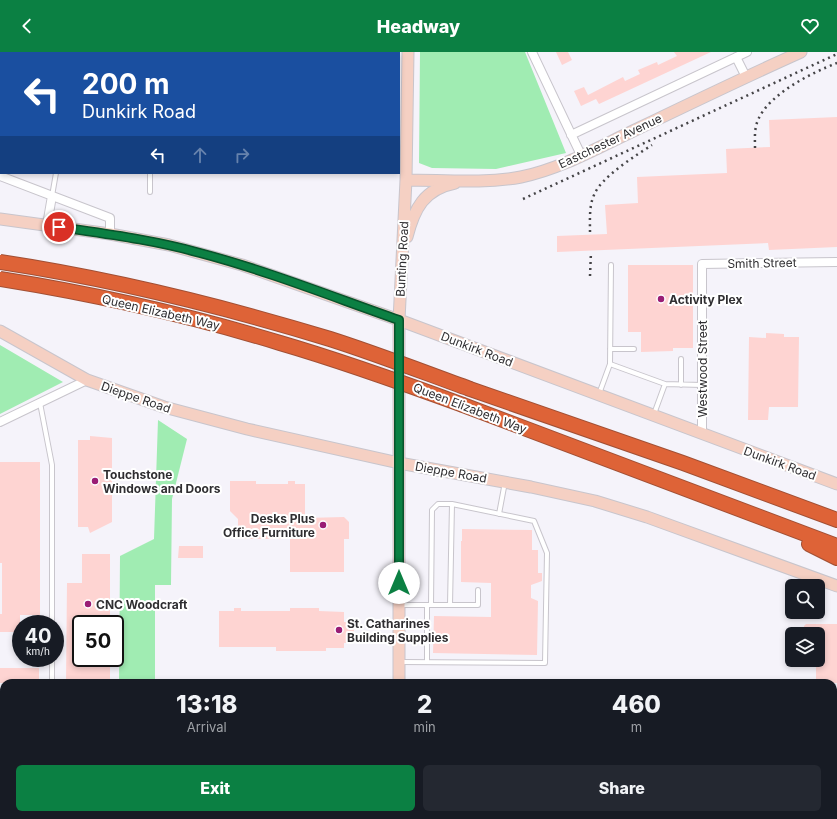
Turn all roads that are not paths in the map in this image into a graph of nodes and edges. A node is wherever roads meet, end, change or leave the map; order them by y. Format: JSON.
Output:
{"nodes":[{"id":1,"x":408,"y":52,"type":"edge"},
{"id":2,"x":532,"y":52,"type":"edge"},
{"id":3,"x":747,"y":52,"type":"edge"},
{"id":4,"x":801,"y":52,"type":"edge"},
{"id":5,"x":732,"y":56,"type":"edge"},
{"id":6,"x":746,"y":77,"type":"junction"},
{"id":7,"x":403,"y":99,"type":"edge"},
{"id":8,"x":403,"y":111,"type":"edge"},
{"id":9,"x":571,"y":135,"type":"junction"},
{"id":10,"x":581,"y":156,"type":"junction"},
{"id":11,"x":56,"y":174,"type":"edge"},
{"id":12,"x":150,"y":174,"type":"edge"},
{"id":13,"x":0,"y":176,"type":"edge"},
{"id":14,"x":406,"y":180,"type":"junction"},
{"id":15,"x":463,"y":180,"type":"junction"},
{"id":16,"x":150,"y":192,"type":"dead end"},
{"id":17,"x":52,"y":196,"type":"junction"},
{"id":18,"x":0,"y":219,"type":"edge"},
{"id":19,"x":47,"y":225,"type":"junction"},
{"id":20,"x":110,"y":234,"type":"junction"},
{"id":21,"x":402,"y":257,"type":"junction"},
{"id":22,"x":0,"y":262,"type":"edge"},
{"id":23,"x":837,"y":262,"type":"edge"},
{"id":24,"x":611,"y":265,"type":"dead end"},
{"id":25,"x":0,"y":279,"type":"edge"},
{"id":26,"x":702,"y":280,"type":"joint"},
{"id":27,"x":399,"y":320,"type":"junction"},
{"id":28,"x":0,"y":331,"type":"edge"},
{"id":29,"x":610,"y":349,"type":"junction"},
{"id":30,"x":634,"y":349,"type":"dead end"},
{"id":31,"x":681,"y":358,"type":"dead end"},
{"id":32,"x":610,"y":364,"type":"junction"},
{"id":33,"x":87,"y":380,"type":"junction"},
{"id":34,"x":665,"y":384,"type":"junction"},
{"id":35,"x":681,"y":385,"type":"junction"},
{"id":36,"x":702,"y":385,"type":"junction"},
{"id":37,"x":599,"y":395,"type":"junction"},
{"id":38,"x":40,"y":403,"type":"junction"},
{"id":39,"x":654,"y":416,"type":"junction"},
{"id":40,"x":0,"y":422,"type":"edge"},
{"id":41,"x":702,"y":434,"type":"junction"},
{"id":42,"x":399,"y":463,"type":"junction"},
{"id":43,"x":505,"y":482,"type":"junction"},
{"id":44,"x":837,"y":484,"type":"edge"},
{"id":45,"x":452,"y":504,"type":"junction"},
{"id":46,"x":743,"y":511,"type":"junction"},
{"id":47,"x":499,"y":514,"type":"junction"},
{"id":48,"x":837,"y":520,"type":"edge"},
{"id":49,"x":837,"y":546,"type":"edge"},
{"id":50,"x":837,"y":558,"type":"edge"},
{"id":51,"x":837,"y":586,"type":"edge"},
{"id":52,"x":478,"y":590,"type":"dead end"},
{"id":53,"x":399,"y":605,"type":"junction"},
{"id":54,"x":429,"y":605,"type":"junction"},
{"id":55,"x":450,"y":605,"type":"junction"},
{"id":56,"x":52,"y":615,"type":"edge"},
{"id":57,"x":399,"y":662,"type":"junction"},
{"id":58,"x":427,"y":662,"type":"junction"},
{"id":59,"x":52,"y":667,"type":"edge"},
{"id":60,"x":52,"y":679,"type":"edge"},
{"id":61,"x":398,"y":679,"type":"edge"}],
"edges":[{"from":1,"to":7,"type":"street","name":"Bunting Road"},
{"from":2,"to":9,"type":"street"},
{"from":3,"to":5,"type":"street","name":"Eastchester Avenue"},
{"from":4,"to":6,"type":"street","name":"Eastchester Avenue"},
{"from":5,"to":6,"type":"street"},
{"from":5,"to":9,"type":"street","name":"Eastchester Avenue"},
{"from":6,"to":10,"type":"street","name":"Eastchester Avenue"},
{"from":7,"to":8,"type":"street","name":"Bunting Road"},
{"from":8,"to":14,"type":"street","name":"Bunting Road"},
{"from":9,"to":10,"type":"street"},
{"from":10,"to":15,"type":"street","name":"Eastchester Avenue"},
{"from":11,"to":17,"type":"lane"},
{"from":12,"to":16,"type":"lane"},
{"from":13,"to":17,"type":"street"},
{"from":14,"to":15,"type":"street","name":"Eastchester Avenue"},
{"from":14,"to":21,"type":"street","name":"Bunting Road"},
{"from":15,"to":21,"type":"street"},
{"from":17,"to":19,"type":"street"},
{"from":17,"to":20,"type":"street"},
{"from":18,"to":19,"type":"street","name":"Dunkirk Road"},
{"from":19,"to":20,"type":"street","name":"Dunkirk Road"},
{"from":20,"to":27,"type":"street","name":"Dunkirk Road"},
{"from":21,"to":27,"type":"street","name":"Bunting Road"},
{"from":22,"to":48,"type":"highway","name":"Queen Elizabeth Way","bridge":true},
{"from":23,"to":26,"type":"street","name":"Smith Street"},
{"from":24,"to":29,"type":"lane"},
{"from":25,"to":46,"type":"highway","name":"Queen Elizabeth Way","bridge":true},
{"from":26,"to":36,"type":"street","name":"Westwood Street"},
{"from":27,"to":37,"type":"street","name":"Dunkirk Road"},
{"from":27,"to":42,"type":"street","name":"Bunting Road"},
{"from":28,"to":33,"type":"street","name":"Dieppe Road"},
{"from":29,"to":30,"type":"lane"},
{"from":29,"to":32,"type":"lane"},
{"from":31,"to":35,"type":"lane"},
{"from":32,"to":34,"type":"lane"},
{"from":32,"to":37,"type":"lane"},
{"from":33,"to":38,"type":"street"},
{"from":33,"to":42,"type":"street","name":"Dieppe Road"},
{"from":34,"to":35,"type":"lane"},
{"from":34,"to":39,"type":"lane"},
{"from":35,"to":36,"type":"lane"},
{"from":36,"to":41,"type":"street","name":"Westwood Street"},
{"from":37,"to":39,"type":"street","name":"Dunkirk Road"},
{"from":38,"to":40,"type":"street"},
{"from":38,"to":56,"type":"lane"},
{"from":39,"to":41,"type":"street","name":"Dunkirk Road"},
{"from":41,"to":44,"type":"street","name":"Dunkirk Road"},
{"from":42,"to":43,"type":"street","name":"Dieppe Road"},
{"from":42,"to":53,"type":"street","name":"Bunting Road"},
{"from":43,"to":47,"type":"lane"},
{"from":43,"to":51,"type":"street","name":"Dieppe Road"},
{"from":45,"to":47,"type":"lane"},
{"from":45,"to":54,"type":"lane"},
{"from":45,"to":55,"type":"lane"},
{"from":46,"to":49,"type":"highway","name":"Queen Elizabeth Way"},
{"from":46,"to":50,"type":"highway"},
{"from":47,"to":58,"type":"lane"},
{"from":52,"to":55,"type":"lane"},
{"from":53,"to":54,"type":"lane"},
{"from":53,"to":57,"type":"street","name":"Bunting Road"},
{"from":54,"to":55,"type":"lane"},
{"from":54,"to":58,"type":"lane"},
{"from":57,"to":58,"type":"lane"},
{"from":57,"to":61,"type":"street","name":"Bunting Road"},
{"from":59,"to":60,"type":"lane"}]}
